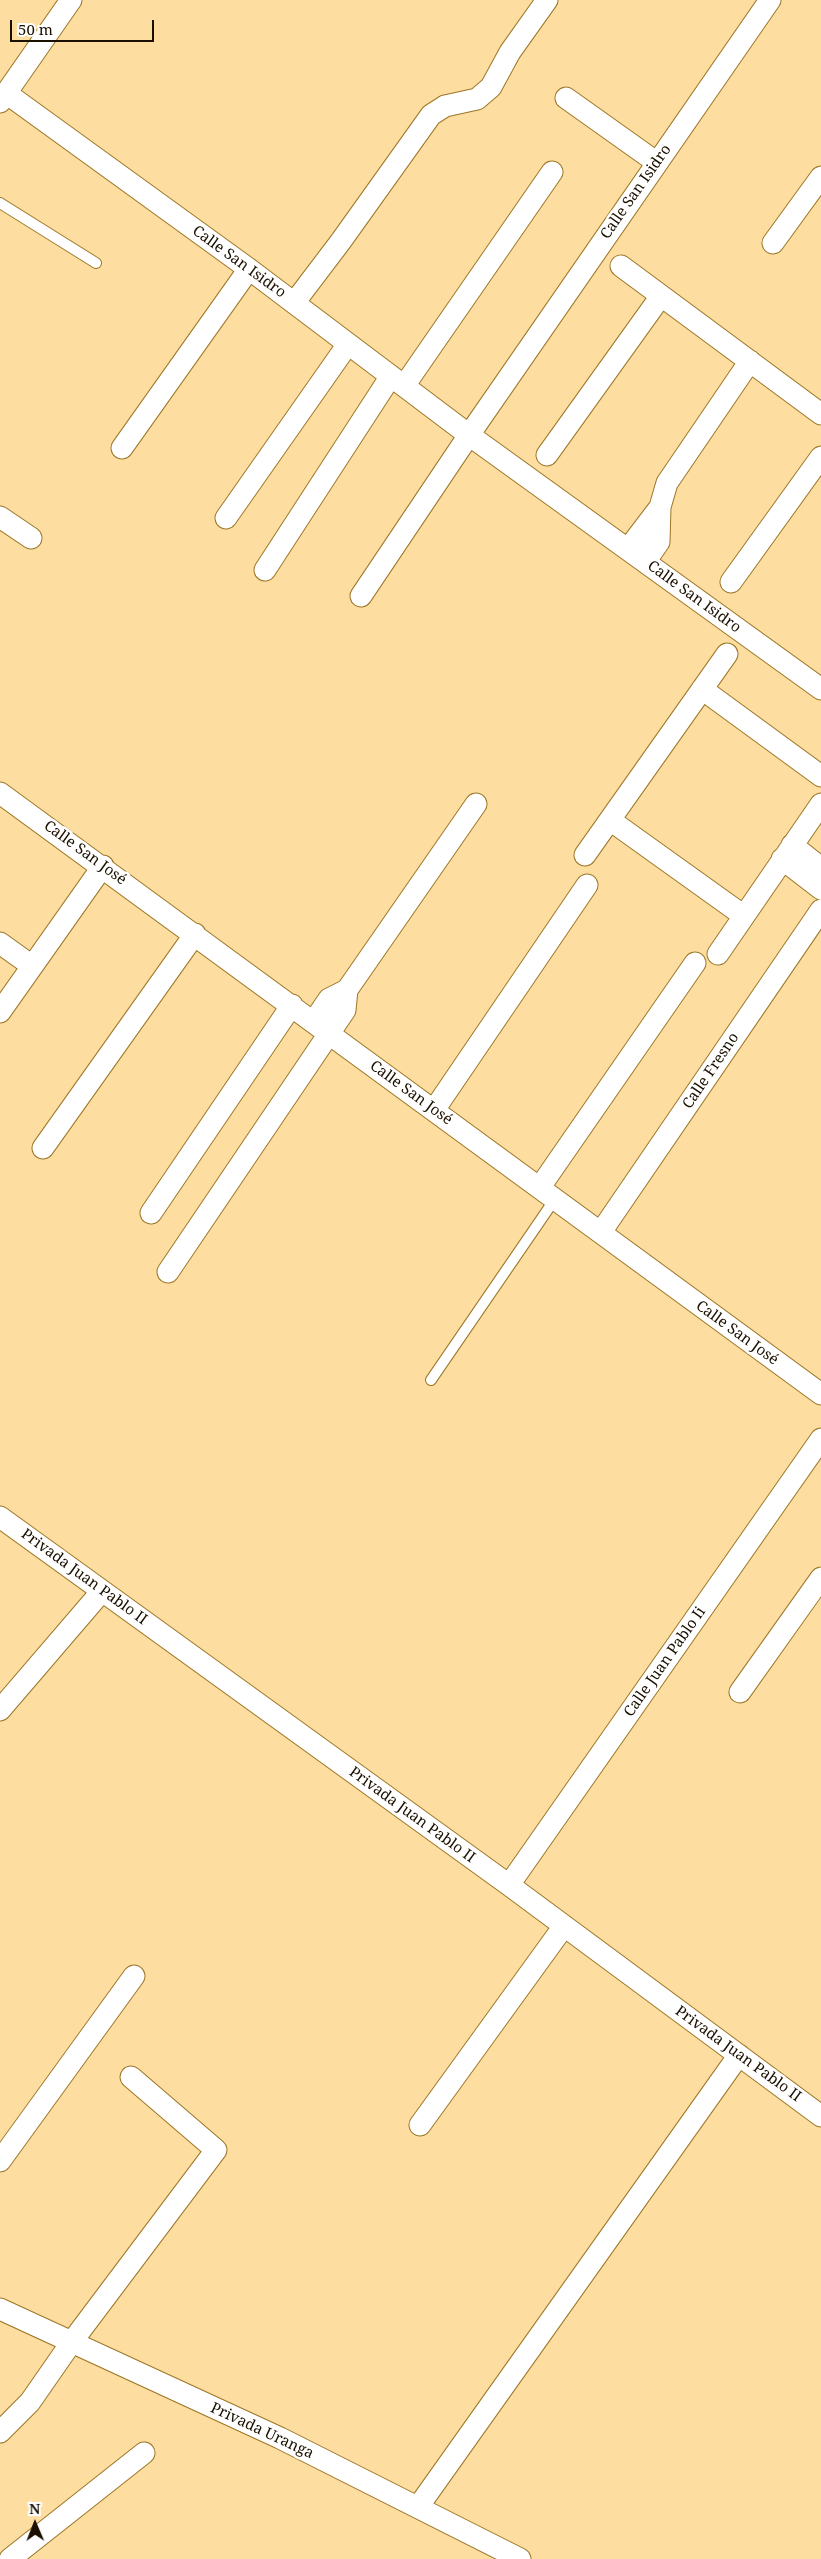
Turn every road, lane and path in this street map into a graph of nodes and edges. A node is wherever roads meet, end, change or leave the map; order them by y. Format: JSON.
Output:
{"nodes":[{"id":1,"x":71,"y":0,"type":"edge"},
{"id":2,"x":547,"y":0,"type":"edge"},
{"id":3,"x":770,"y":0,"type":"edge"},
{"id":4,"x":3,"y":97,"type":"edge"},
{"id":5,"x":566,"y":98,"type":"dead end"},
{"id":6,"x":656,"y":162,"type":"junction"},
{"id":7,"x":552,"y":172,"type":"dead end"},
{"id":8,"x":821,"y":178,"type":"edge"},
{"id":9,"x":0,"y":203,"type":"edge"},
{"id":10,"x":773,"y":243,"type":"dead end"},
{"id":11,"x":96,"y":263,"type":"dead end"},
{"id":12,"x":621,"y":266,"type":"dead end"},
{"id":13,"x":249,"y":270,"type":"junction"},
{"id":14,"x":661,"y":296,"type":"junction"},
{"id":15,"x":294,"y":303,"type":"junction"},
{"id":16,"x":348,"y":344,"type":"junction"},
{"id":17,"x":750,"y":361,"type":"junction"},
{"id":18,"x":398,"y":381,"type":"junction"},
{"id":19,"x":821,"y":414,"type":"edge"},
{"id":20,"x":469,"y":435,"type":"junction"},
{"id":21,"x":122,"y":448,"type":"dead end"},
{"id":22,"x":547,"y":456,"type":"dead end"},
{"id":23,"x":821,"y":457,"type":"edge"},
{"id":24,"x":660,"y":507,"type":"junction"},
{"id":25,"x":0,"y":517,"type":"edge"},
{"id":26,"x":226,"y":518,"type":"dead end"},
{"id":27,"x":30,"y":538,"type":"dead end"},
{"id":28,"x":628,"y":549,"type":"junction"},
{"id":29,"x":645,"y":562,"type":"junction"},
{"id":30,"x":265,"y":570,"type":"dead end"},
{"id":31,"x":731,"y":582,"type":"dead end"},
{"id":32,"x":361,"y":596,"type":"dead end"},
{"id":33,"x":727,"y":654,"type":"dead end"},
{"id":34,"x":702,"y":689,"type":"junction"},
{"id":35,"x":821,"y":689,"type":"edge"},
{"id":36,"x":821,"y":776,"type":"edge"},
{"id":37,"x":0,"y":793,"type":"edge"},
{"id":38,"x":476,"y":804,"type":"dead end"},
{"id":39,"x":821,"y":804,"type":"edge"},
{"id":40,"x":610,"y":820,"type":"junction"},
{"id":41,"x":788,"y":852,"type":"junction"},
{"id":42,"x":585,"y":855,"type":"dead end"},
{"id":43,"x":103,"y":866,"type":"junction"},
{"id":44,"x":821,"y":868,"type":"edge"},
{"id":45,"x":587,"y":885,"type":"dead end"},
{"id":46,"x":821,"y":889,"type":"edge"},
{"id":47,"x":821,"y":910,"type":"edge"},
{"id":48,"x":744,"y":916,"type":"junction"},
{"id":49,"x":195,"y":934,"type":"junction"},
{"id":50,"x":0,"y":943,"type":"edge"},
{"id":51,"x":718,"y":954,"type":"dead end"},
{"id":52,"x":695,"y":963,"type":"dead end"},
{"id":53,"x":32,"y":966,"type":"junction"},
{"id":54,"x":292,"y":1005,"type":"junction"},
{"id":55,"x":0,"y":1012,"type":"edge"},
{"id":56,"x":322,"y":1027,"type":"junction"},
{"id":57,"x":434,"y":1110,"type":"junction"},
{"id":58,"x":43,"y":1148,"type":"dead end"},
{"id":59,"x":547,"y":1193,"type":"junction"},
{"id":60,"x":152,"y":1213,"type":"dead end"},
{"id":61,"x":601,"y":1232,"type":"junction"},
{"id":62,"x":168,"y":1272,"type":"dead end"},
{"id":63,"x":431,"y":1380,"type":"dead end"},
{"id":64,"x":821,"y":1394,"type":"edge"},
{"id":65,"x":821,"y":1439,"type":"edge"},
{"id":66,"x":0,"y":1517,"type":"edge"},
{"id":67,"x":821,"y":1578,"type":"edge"},
{"id":68,"x":102,"y":1591,"type":"junction"},
{"id":69,"x":740,"y":1692,"type":"dead end"},
{"id":70,"x":0,"y":1710,"type":"edge"},
{"id":71,"x":509,"y":1885,"type":"junction"},
{"id":72,"x":564,"y":1926,"type":"junction"},
{"id":73,"x":134,"y":1976,"type":"dead end"},
{"id":74,"x":738,"y":2055,"type":"junction"},
{"id":75,"x":131,"y":2077,"type":"dead end"},
{"id":76,"x":821,"y":2116,"type":"edge"},
{"id":77,"x":420,"y":2125,"type":"dead end"},
{"id":78,"x":0,"y":2161,"type":"edge"},
{"id":79,"x":0,"y":2309,"type":"edge"},
{"id":80,"x":70,"y":2343,"type":"junction"},
{"id":81,"x":0,"y":2432,"type":"edge"},
{"id":82,"x":144,"y":2454,"type":"dead end"},
{"id":83,"x":418,"y":2507,"type":"junction"},
{"id":84,"x":10,"y":2559,"type":"edge"},
{"id":85,"x":520,"y":2559,"type":"edge"}],
"edges":[{"from":1,"to":4,"type":"street"},
{"from":2,"to":15,"type":"street"},
{"from":3,"to":6,"type":"street","name":"Calle San Isidro"},
{"from":4,"to":13,"type":"street","name":"Calle San Isidro"},
{"from":5,"to":6,"type":"street"},
{"from":6,"to":20,"type":"street","name":"Calle San Isidro"},
{"from":7,"to":18,"type":"street"},
{"from":8,"to":10,"type":"street"},
{"from":9,"to":11,"type":"lane"},
{"from":12,"to":14,"type":"street"},
{"from":13,"to":15,"type":"street","name":"Calle San Isidro"},
{"from":13,"to":21,"type":"street"},
{"from":14,"to":17,"type":"street"},
{"from":14,"to":22,"type":"street"},
{"from":15,"to":16,"type":"street","name":"Calle San Isidro"},
{"from":16,"to":18,"type":"street","name":"Calle San Isidro"},
{"from":16,"to":26,"type":"street"},
{"from":17,"to":19,"type":"street"},
{"from":17,"to":24,"type":"street"},
{"from":18,"to":20,"type":"street","name":"Calle San Isidro"},
{"from":18,"to":30,"type":"street"},
{"from":20,"to":28,"type":"street","name":"Calle San Isidro"},
{"from":20,"to":32,"type":"street"},
{"from":23,"to":31,"type":"street"},
{"from":24,"to":28,"type":"street"},
{"from":24,"to":29,"type":"street"},
{"from":25,"to":27,"type":"street"},
{"from":28,"to":29,"type":"street","name":"Calle San Isidro"},
{"from":29,"to":35,"type":"street","name":"Calle San Isidro"},
{"from":33,"to":34,"type":"street"},
{"from":34,"to":36,"type":"street"},
{"from":34,"to":40,"type":"street"},
{"from":37,"to":43,"type":"street","name":"Calle San José"},
{"from":38,"to":56,"type":"street"},
{"from":39,"to":41,"type":"street"},
{"from":40,"to":42,"type":"street"},
{"from":40,"to":48,"type":"street"},
{"from":41,"to":44,"type":"street"},
{"from":41,"to":46,"type":"street"},
{"from":41,"to":48,"type":"street"},
{"from":43,"to":49,"type":"street","name":"Calle San José"},
{"from":43,"to":53,"type":"street"},
{"from":45,"to":57,"type":"street"},
{"from":47,"to":61,"type":"street","name":"Calle Fresno"},
{"from":48,"to":51,"type":"street"},
{"from":49,"to":54,"type":"street","name":"Calle San José"},
{"from":49,"to":58,"type":"street"},
{"from":50,"to":53,"type":"street"},
{"from":52,"to":59,"type":"street"},
{"from":53,"to":55,"type":"street"},
{"from":54,"to":56,"type":"street","name":"Calle San José"},
{"from":54,"to":60,"type":"street"},
{"from":56,"to":57,"type":"street","name":"Calle San José"},
{"from":56,"to":62,"type":"street"},
{"from":57,"to":59,"type":"street","name":"Calle San José"},
{"from":59,"to":61,"type":"street","name":"Calle San José"},
{"from":59,"to":63,"type":"lane"},
{"from":61,"to":64,"type":"street","name":"Calle San José"},
{"from":65,"to":71,"type":"street","name":"Calle Juan Pablo Ii"},
{"from":66,"to":68,"type":"street","name":"Privada Juan Pablo II"},
{"from":67,"to":69,"type":"street"},
{"from":68,"to":70,"type":"street"},
{"from":68,"to":71,"type":"street","name":"Privada Juan Pablo II"},
{"from":71,"to":72,"type":"street","name":"Privada Juan Pablo II"},
{"from":72,"to":74,"type":"street","name":"Privada Juan Pablo II"},
{"from":72,"to":77,"type":"street"},
{"from":73,"to":78,"type":"street"},
{"from":74,"to":76,"type":"street","name":"Privada Juan Pablo II"},
{"from":74,"to":83,"type":"street"},
{"from":75,"to":80,"type":"street"},
{"from":79,"to":80,"type":"street","name":"Privada Uranga"},
{"from":80,"to":81,"type":"street"},
{"from":80,"to":83,"type":"street","name":"Privada Uranga"},
{"from":82,"to":84,"type":"street"},
{"from":83,"to":85,"type":"street","name":"Privada Uranga"}]}
